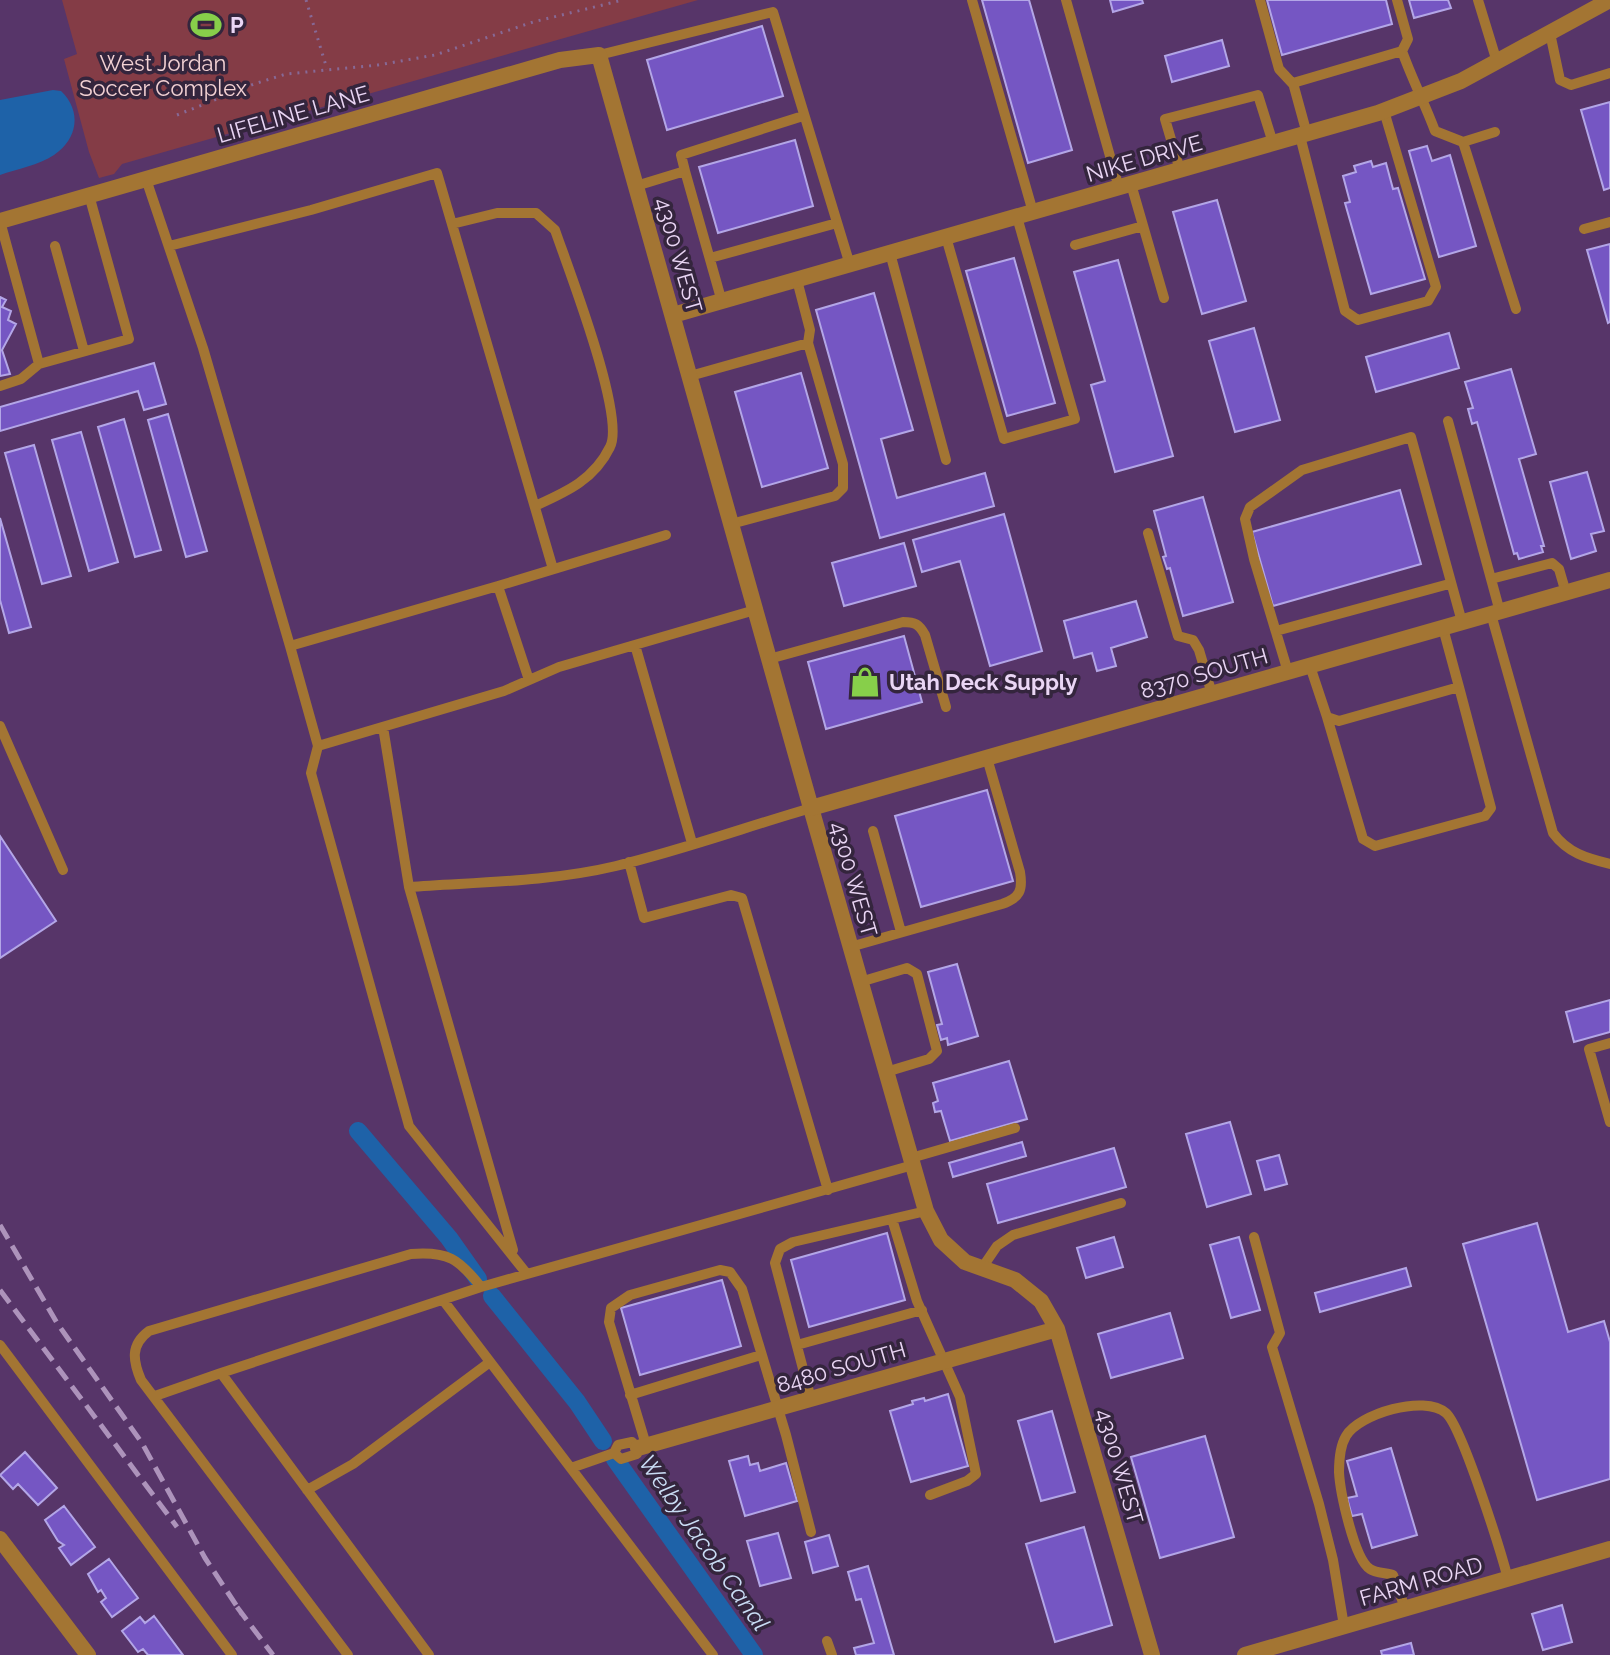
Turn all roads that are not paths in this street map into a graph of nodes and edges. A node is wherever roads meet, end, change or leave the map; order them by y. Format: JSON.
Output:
{"nodes":[{"id":1,"x":972,"y":0,"type":"edge"},
{"id":2,"x":1066,"y":0,"type":"edge"},
{"id":3,"x":1260,"y":0,"type":"edge"},
{"id":4,"x":1397,"y":0,"type":"edge"},
{"id":5,"x":1478,"y":0,"type":"edge"},
{"id":6,"x":1610,"y":0,"type":"edge"},
{"id":7,"x":1550,"y":33,"type":"junction"},
{"id":8,"x":1402,"y":51,"type":"junction"},
{"id":9,"x":599,"y":55,"type":"junction"},
{"id":10,"x":1497,"y":62,"type":"junction"},
{"id":11,"x":1610,"y":73,"type":"edge"},
{"id":12,"x":1293,"y":84,"type":"junction"},
{"id":13,"x":1422,"y":95,"type":"junction"},
{"id":14,"x":1384,"y":111,"type":"junction"},
{"id":15,"x":803,"y":116,"type":"junction"},
{"id":16,"x":1495,"y":132,"type":"dead end"},
{"id":17,"x":1304,"y":135,"type":"junction"},
{"id":18,"x":1463,"y":142,"type":"junction"},
{"id":19,"x":1273,"y":143,"type":"junction"},
{"id":20,"x":1180,"y":170,"type":"junction"},
{"id":21,"x":685,"y":171,"type":"junction"},
{"id":22,"x":146,"y":179,"type":"junction"},
{"id":23,"x":636,"y":186,"type":"junction"},
{"id":24,"x":1125,"y":186,"type":"junction"},
{"id":25,"x":89,"y":195,"type":"junction"},
{"id":26,"x":1025,"y":214,"type":"junction"},
{"id":27,"x":0,"y":221,"type":"edge"},
{"id":28,"x":1610,"y":222,"type":"edge"},
{"id":29,"x":837,"y":223,"type":"junction"},
{"id":30,"x":452,"y":224,"type":"junction"},
{"id":31,"x":1143,"y":226,"type":"junction"},
{"id":32,"x":1584,"y":229,"type":"dead end"},
{"id":33,"x":946,"y":237,"type":"junction"},
{"id":34,"x":1075,"y":245,"type":"dead end"},
{"id":35,"x":55,"y":246,"type":"dead end"},
{"id":36,"x":169,"y":246,"type":"junction"},
{"id":37,"x":890,"y":253,"type":"junction"},
{"id":38,"x":710,"y":258,"type":"junction"},
{"id":39,"x":850,"y":265,"type":"junction"},
{"id":40,"x":797,"y":280,"type":"junction"},
{"id":41,"x":1164,"y":298,"type":"dead end"},
{"id":42,"x":722,"y":302,"type":"junction"},
{"id":43,"x":1516,"y":309,"type":"dead end"},
{"id":44,"x":673,"y":315,"type":"junction"},
{"id":45,"x":808,"y":343,"type":"junction"},
{"id":46,"x":84,"y":351,"type":"junction"},
{"id":47,"x":39,"y":364,"type":"junction"},
{"id":48,"x":690,"y":376,"type":"junction"},
{"id":49,"x":0,"y":386,"type":"edge"},
{"id":50,"x":1448,"y":421,"type":"dead end"},
{"id":51,"x":946,"y":460,"type":"dead end"},
{"id":52,"x":535,"y":506,"type":"junction"},
{"id":53,"x":731,"y":524,"type":"junction"},
{"id":54,"x":1148,"y":533,"type":"dead end"},
{"id":55,"x":666,"y":535,"type":"dead end"},
{"id":56,"x":553,"y":569,"type":"junction"},
{"id":57,"x":1491,"y":579,"type":"junction"},
{"id":58,"x":1610,"y":580,"type":"edge"},
{"id":59,"x":1449,"y":584,"type":"junction"},
{"id":60,"x":498,"y":586,"type":"junction"},
{"id":61,"x":1566,"y":593,"type":"junction"},
{"id":62,"x":755,"y":610,"type":"junction"},
{"id":63,"x":1495,"y":613,"type":"junction"},
{"id":64,"x":1462,"y":622,"type":"junction"},
{"id":65,"x":1443,"y":628,"type":"junction"},
{"id":66,"x":1276,"y":631,"type":"junction"},
{"id":67,"x":635,"y":645,"type":"junction"},
{"id":68,"x":290,"y":646,"type":"junction"},
{"id":69,"x":769,"y":659,"type":"junction"},
{"id":70,"x":1310,"y":666,"type":"junction"},
{"id":71,"x":1288,"y":672,"type":"junction"},
{"id":72,"x":529,"y":680,"type":"junction"},
{"id":73,"x":1459,"y":687,"type":"junction"},
{"id":74,"x":1212,"y":694,"type":"junction"},
{"id":75,"x":946,"y":707,"type":"dead end"},
{"id":76,"x":1327,"y":717,"type":"junction"},
{"id":77,"x":0,"y":726,"type":"edge"},
{"id":78,"x":383,"y":727,"type":"junction"},
{"id":79,"x":318,"y":746,"type":"junction"},
{"id":80,"x":987,"y":758,"type":"junction"},
{"id":81,"x":811,"y":808,"type":"junction"},
{"id":82,"x":873,"y":831,"type":"dead end"},
{"id":83,"x":692,"y":843,"type":"junction"},
{"id":84,"x":629,"y":862,"type":"junction"},
{"id":85,"x":1610,"y":864,"type":"edge"},
{"id":86,"x":63,"y":870,"type":"dead end"},
{"id":87,"x":409,"y":887,"type":"junction"},
{"id":88,"x":901,"y":932,"type":"junction"},
{"id":89,"x":850,"y":947,"type":"junction"},
{"id":90,"x":860,"y":982,"type":"junction"},
{"id":91,"x":1610,"y":1043,"type":"edge"},
{"id":92,"x":886,"y":1072,"type":"junction"},
{"id":93,"x":1610,"y":1122,"type":"edge"},
{"id":94,"x":1015,"y":1128,"type":"dead end"},
{"id":95,"x":912,"y":1162,"type":"junction"},
{"id":96,"x":828,"y":1190,"type":"junction"},
{"id":97,"x":1121,"y":1203,"type":"dead end"},
{"id":98,"x":926,"y":1211,"type":"junction"},
{"id":99,"x":892,"y":1219,"type":"junction"},
{"id":100,"x":1254,"y":1237,"type":"dead end"},
{"id":101,"x":515,"y":1256,"type":"junction"},
{"id":102,"x":982,"y":1268,"type":"junction"},
{"id":103,"x":527,"y":1274,"type":"junction"},
{"id":104,"x":481,"y":1287,"type":"junction"},
{"id":105,"x":443,"y":1300,"type":"junction"},
{"id":106,"x":922,"y":1310,"type":"junction"},
{"id":107,"x":1057,"y":1329,"type":"junction"},
{"id":108,"x":0,"y":1345,"type":"edge"},
{"id":109,"x":797,"y":1345,"type":"junction"},
{"id":110,"x":761,"y":1355,"type":"junction"},
{"id":111,"x":944,"y":1361,"type":"junction"},
{"id":112,"x":490,"y":1362,"type":"junction"},
{"id":113,"x":221,"y":1373,"type":"junction"},
{"id":114,"x":630,"y":1395,"type":"junction"},
{"id":115,"x":155,"y":1396,"type":"junction"},
{"id":116,"x":811,"y":1399,"type":"junction"},
{"id":117,"x":776,"y":1409,"type":"junction"},
{"id":118,"x":642,"y":1447,"type":"junction"},
{"id":119,"x":571,"y":1468,"type":"junction"},
{"id":120,"x":307,"y":1490,"type":"junction"},
{"id":121,"x":930,"y":1495,"type":"dead end"},
{"id":122,"x":811,"y":1532,"type":"dead end"},
{"id":123,"x":0,"y":1539,"type":"edge"},
{"id":124,"x":1610,"y":1549,"type":"edge"},
{"id":125,"x":1508,"y":1579,"type":"junction"},
{"id":126,"x":1405,"y":1608,"type":"junction"},
{"id":127,"x":1344,"y":1626,"type":"junction"},
{"id":128,"x":827,"y":1641,"type":"dead end"},
{"id":129,"x":710,"y":1654,"type":"edge"},
{"id":130,"x":88,"y":1655,"type":"edge"},
{"id":131,"x":232,"y":1655,"type":"edge"},
{"id":132,"x":348,"y":1655,"type":"edge"},
{"id":133,"x":429,"y":1655,"type":"edge"},
{"id":134,"x":832,"y":1655,"type":"edge"},
{"id":135,"x":1152,"y":1655,"type":"edge"},
{"id":136,"x":1245,"y":1655,"type":"edge"}],
"edges":[{"from":1,"to":26,"type":"lane"},
{"from":2,"to":24,"type":"lane"},
{"from":3,"to":12,"type":"lane"},
{"from":4,"to":8,"type":"lane"},
{"from":5,"to":10,"type":"lane"},
{"from":6,"to":7,"type":"street","name":"NIKE DRIVE"},
{"from":7,"to":10,"type":"street","name":"NIKE DRIVE"},
{"from":7,"to":11,"type":"lane"},
{"from":8,"to":12,"type":"lane"},
{"from":8,"to":13,"type":"lane"},
{"from":9,"to":15,"type":"lane"},
{"from":9,"to":22,"type":"street","name":"LIFELINE LANE"},
{"from":9,"to":23,"type":"street","name":"4300 WEST"},
{"from":10,"to":13,"type":"street","name":"NIKE DRIVE"},
{"from":12,"to":17,"type":"lane"},
{"from":13,"to":14,"type":"street","name":"NIKE DRIVE"},
{"from":13,"to":18,"type":"lane"},
{"from":14,"to":17,"type":"street","name":"NIKE DRIVE"},
{"from":14,"to":17,"type":"lane"},
{"from":15,"to":21,"type":"lane"},
{"from":15,"to":29,"type":"lane"},
{"from":16,"to":18,"type":"lane"},
{"from":17,"to":19,"type":"street","name":"NIKE DRIVE"},
{"from":18,"to":43,"type":"lane"},
{"from":19,"to":20,"type":"street","name":"NIKE DRIVE"},
{"from":19,"to":20,"type":"lane"},
{"from":20,"to":24,"type":"street","name":"NIKE DRIVE"},
{"from":21,"to":23,"type":"lane"},
{"from":21,"to":38,"type":"lane"},
{"from":22,"to":25,"type":"street","name":"LIFELINE LANE"},
{"from":22,"to":36,"type":"lane"},
{"from":23,"to":44,"type":"street","name":"4300 WEST"},
{"from":24,"to":26,"type":"street","name":"NIKE DRIVE"},
{"from":24,"to":31,"type":"lane"},
{"from":25,"to":27,"type":"street","name":"LIFELINE LANE"},
{"from":25,"to":46,"type":"lane"},
{"from":26,"to":33,"type":"street","name":"NIKE DRIVE"},
{"from":26,"to":33,"type":"lane"},
{"from":27,"to":47,"type":"lane"},
{"from":28,"to":32,"type":"lane"},
{"from":29,"to":38,"type":"lane"},
{"from":29,"to":39,"type":"lane"},
{"from":30,"to":36,"type":"lane"},
{"from":30,"to":52,"type":"lane"},
{"from":30,"to":52,"type":"lane"},
{"from":31,"to":34,"type":"lane"},
{"from":31,"to":41,"type":"lane"},
{"from":33,"to":37,"type":"street","name":"NIKE DRIVE"},
{"from":35,"to":46,"type":"lane"},
{"from":36,"to":68,"type":"lane"},
{"from":37,"to":39,"type":"street","name":"NIKE DRIVE"},
{"from":37,"to":51,"type":"lane"},
{"from":38,"to":42,"type":"lane"},
{"from":39,"to":40,"type":"street","name":"NIKE DRIVE"},
{"from":40,"to":42,"type":"street","name":"NIKE DRIVE"},
{"from":40,"to":45,"type":"lane"},
{"from":42,"to":44,"type":"street","name":"NIKE DRIVE"},
{"from":44,"to":48,"type":"street","name":"4300 WEST"},
{"from":45,"to":48,"type":"lane"},
{"from":45,"to":53,"type":"lane"},
{"from":46,"to":47,"type":"lane"},
{"from":47,"to":49,"type":"lane"},
{"from":48,"to":53,"type":"street","name":"4300 WEST"},
{"from":50,"to":57,"type":"lane"},
{"from":52,"to":56,"type":"lane"},
{"from":53,"to":62,"type":"street","name":"4300 WEST"},
{"from":54,"to":74,"type":"lane"},
{"from":55,"to":56,"type":"lane"},
{"from":56,"to":60,"type":"lane"},
{"from":57,"to":61,"type":"lane"},
{"from":57,"to":63,"type":"lane"},
{"from":58,"to":61,"type":"street","name":"8370 SOUTH"},
{"from":59,"to":64,"type":"lane"},
{"from":59,"to":66,"type":"lane"},
{"from":59,"to":66,"type":"lane"},
{"from":60,"to":68,"type":"lane"},
{"from":60,"to":72,"type":"lane"},
{"from":61,"to":63,"type":"street","name":"8370 SOUTH"},
{"from":62,"to":67,"type":"lane"},
{"from":62,"to":69,"type":"street","name":"4300 WEST"},
{"from":63,"to":64,"type":"street","name":"8370 SOUTH"},
{"from":63,"to":85,"type":"lane"},
{"from":64,"to":65,"type":"street","name":"8370 SOUTH"},
{"from":65,"to":70,"type":"street","name":"8370 SOUTH"},
{"from":65,"to":73,"type":"lane"},
{"from":66,"to":71,"type":"lane"},
{"from":67,"to":72,"type":"lane"},
{"from":67,"to":83,"type":"lane"},
{"from":68,"to":79,"type":"lane"},
{"from":69,"to":75,"type":"lane"},
{"from":69,"to":81,"type":"street","name":"4300 WEST"},
{"from":70,"to":71,"type":"street","name":"8370 SOUTH"},
{"from":70,"to":76,"type":"lane"},
{"from":71,"to":74,"type":"street","name":"8370 SOUTH"},
{"from":72,"to":78,"type":"lane"},
{"from":73,"to":76,"type":"lane"},
{"from":73,"to":76,"type":"lane"},
{"from":74,"to":80,"type":"street","name":"8370 SOUTH"},
{"from":77,"to":86,"type":"lane"},
{"from":78,"to":79,"type":"lane"},
{"from":78,"to":87,"type":"lane"},
{"from":79,"to":101,"type":"lane"},
{"from":80,"to":81,"type":"street","name":"8370 SOUTH"},
{"from":80,"to":88,"type":"lane"},
{"from":81,"to":83,"type":"lane"},
{"from":81,"to":89,"type":"street","name":"4300 WEST"},
{"from":82,"to":88,"type":"lane"},
{"from":83,"to":84,"type":"lane"},
{"from":84,"to":87,"type":"lane"},
{"from":84,"to":96,"type":"lane"},
{"from":87,"to":101,"type":"lane"},
{"from":88,"to":89,"type":"lane"},
{"from":89,"to":90,"type":"street","name":"4300 WEST"},
{"from":90,"to":92,"type":"street","name":"4300 WEST"},
{"from":90,"to":92,"type":"lane"},
{"from":91,"to":93,"type":"lane"},
{"from":92,"to":95,"type":"street","name":"4300 WEST"},
{"from":94,"to":95,"type":"lane"},
{"from":95,"to":96,"type":"lane"},
{"from":95,"to":98,"type":"street","name":"4300 WEST"},
{"from":96,"to":103,"type":"lane"},
{"from":97,"to":102,"type":"lane"},
{"from":98,"to":99,"type":"lane"},
{"from":98,"to":102,"type":"street","name":"4300 WEST"},
{"from":99,"to":106,"type":"lane"},
{"from":99,"to":109,"type":"lane"},
{"from":100,"to":127,"type":"lane"},
{"from":101,"to":103,"type":"lane"},
{"from":102,"to":107,"type":"street","name":"4300 WEST"},
{"from":103,"to":104,"type":"lane"},
{"from":104,"to":105,"type":"lane"},
{"from":104,"to":115,"type":"lane"},
{"from":105,"to":112,"type":"lane"},
{"from":105,"to":113,"type":"lane"},
{"from":106,"to":109,"type":"lane"},
{"from":106,"to":111,"type":"lane"},
{"from":107,"to":111,"type":"street","name":"8480 SOUTH"},
{"from":107,"to":135,"type":"street","name":"4300 WEST"},
{"from":108,"to":131,"type":"lane"},
{"from":109,"to":116,"type":"lane"},
{"from":110,"to":114,"type":"lane"},
{"from":110,"to":114,"type":"lane"},
{"from":110,"to":117,"type":"lane"},
{"from":111,"to":116,"type":"street","name":"8480 SOUTH"},
{"from":111,"to":121,"type":"lane"},
{"from":112,"to":119,"type":"lane"},
{"from":112,"to":120,"type":"lane"},
{"from":113,"to":115,"type":"lane"},
{"from":113,"to":120,"type":"lane"},
{"from":114,"to":118,"type":"lane"},
{"from":115,"to":132,"type":"lane"},
{"from":116,"to":117,"type":"street","name":"8480 SOUTH"},
{"from":117,"to":118,"type":"street","name":"8480 SOUTH"},
{"from":117,"to":122,"type":"lane"},
{"from":118,"to":119,"type":"lane"},
{"from":119,"to":129,"type":"lane"},
{"from":120,"to":133,"type":"lane"},
{"from":123,"to":130,"type":"street"},
{"from":124,"to":125,"type":"street","name":"FARM ROAD"},
{"from":125,"to":126,"type":"street","name":"FARM ROAD"},
{"from":125,"to":126,"type":"lane"},
{"from":126,"to":127,"type":"street","name":"FARM ROAD"},
{"from":127,"to":136,"type":"street","name":"FARM ROAD"},
{"from":128,"to":134,"type":"lane"}]}
